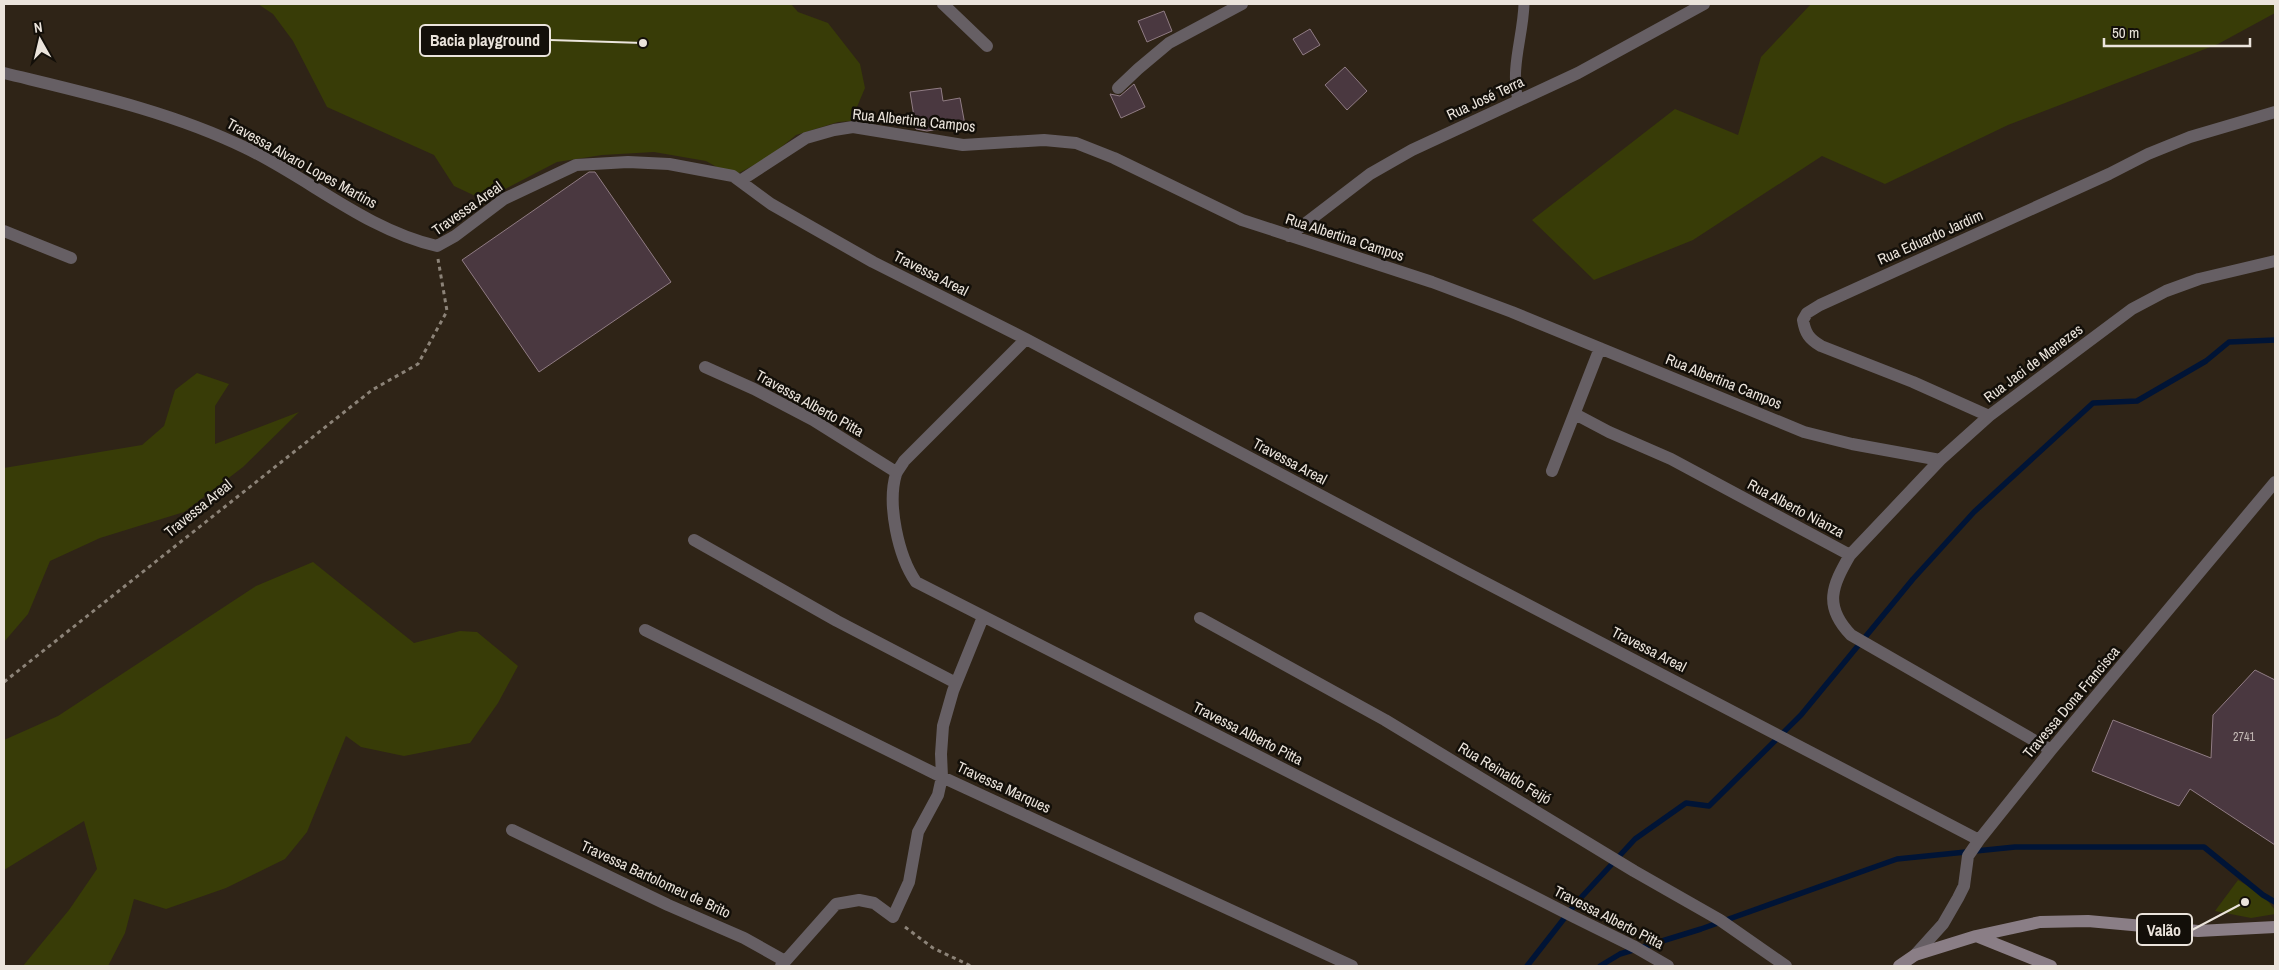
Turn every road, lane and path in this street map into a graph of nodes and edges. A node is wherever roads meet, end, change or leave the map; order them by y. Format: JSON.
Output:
{"nodes":[{"id":1,"x":945,"y":4,"type":"edge"},
{"id":2,"x":1242,"y":4,"type":"edge"},
{"id":3,"x":1524,"y":4,"type":"edge"},
{"id":4,"x":1704,"y":4,"type":"edge"},
{"id":5,"x":987,"y":46,"type":"dead end"},
{"id":6,"x":4,"y":73,"type":"edge"},
{"id":7,"x":1118,"y":88,"type":"dead end"},
{"id":8,"x":1518,"y":101,"type":"junction"},
{"id":9,"x":2275,"y":112,"type":"edge"},
{"id":10,"x":740,"y":181,"type":"junction"},
{"id":11,"x":4,"y":231,"type":"edge"},
{"id":12,"x":1289,"y":236,"type":"junction"},
{"id":13,"x":437,"y":246,"type":"junction"},
{"id":14,"x":71,"y":258,"type":"dead end"},
{"id":15,"x":2275,"y":261,"type":"edge"},
{"id":16,"x":1026,"y":339,"type":"junction"},
{"id":17,"x":1600,"y":348,"type":"junction"},
{"id":18,"x":705,"y":367,"type":"dead end"},
{"id":19,"x":1575,"y":414,"type":"junction"},
{"id":20,"x":1989,"y":416,"type":"junction"},
{"id":21,"x":1940,"y":460,"type":"junction"},
{"id":22,"x":1552,"y":471,"type":"dead end"},
{"id":23,"x":896,"y":472,"type":"junction"},
{"id":24,"x":2275,"y":482,"type":"edge"},
{"id":25,"x":694,"y":540,"type":"dead end"},
{"id":26,"x":1850,"y":555,"type":"junction"},
{"id":27,"x":984,"y":618,"type":"junction"},
{"id":28,"x":1200,"y":618,"type":"dead end"},
{"id":29,"x":645,"y":630,"type":"dead end"},
{"id":30,"x":4,"y":682,"type":"edge"},
{"id":31,"x":956,"y":683,"type":"junction"},
{"id":32,"x":2051,"y":750,"type":"junction"},
{"id":33,"x":942,"y":776,"type":"junction"},
{"id":34,"x":512,"y":830,"type":"dead end"},
{"id":35,"x":1978,"y":841,"type":"junction"},
{"id":36,"x":893,"y":916,"type":"junction"},
{"id":37,"x":2275,"y":927,"type":"edge"},
{"id":38,"x":1976,"y":936,"type":"junction"},
{"id":39,"x":1915,"y":955,"type":"junction"},
{"id":40,"x":1662,"y":963,"type":"edge"},
{"id":41,"x":783,"y":964,"type":"edge"},
{"id":42,"x":971,"y":966,"type":"edge"},
{"id":43,"x":1352,"y":966,"type":"edge"},
{"id":44,"x":1786,"y":966,"type":"edge"},
{"id":45,"x":1900,"y":966,"type":"edge"},
{"id":46,"x":2051,"y":966,"type":"edge"}],
"edges":[{"from":1,"to":5,"type":"street"},
{"from":2,"to":7,"type":"street"},
{"from":3,"to":8,"type":"lane"},
{"from":4,"to":8,"type":"street","name":"Rua José Terra"},
{"from":6,"to":13,"type":"street","name":"Travessa Alvaro Lopes Martins"},
{"from":8,"to":12,"type":"street","name":"Rua José Terra"},
{"from":9,"to":20,"type":"street","name":"Rua Eduardo Jardim"},
{"from":10,"to":12,"type":"street","name":"Rua Albertina Campos"},
{"from":10,"to":13,"type":"street","name":"Travessa Areal"},
{"from":10,"to":16,"type":"street","name":"Travessa Areal"},
{"from":11,"to":14,"type":"street"},
{"from":12,"to":17,"type":"street","name":"Rua Albertina Campos"},
{"from":13,"to":30,"type":"path","name":"Travessa Areal"},
{"from":15,"to":20,"type":"street","name":"Rua Jaci de Menezes"},
{"from":16,"to":23,"type":"street"},
{"from":16,"to":35,"type":"street","name":"Travessa Areal"},
{"from":17,"to":19,"type":"street"},
{"from":17,"to":21,"type":"street","name":"Rua Albertina Campos"},
{"from":18,"to":23,"type":"street","name":"Travessa Alberto Pitta"},
{"from":19,"to":22,"type":"street"},
{"from":19,"to":26,"type":"street","name":"Rua Alberto Nianza"},
{"from":20,"to":21,"type":"street","name":"Rua Jaci de Menezes"},
{"from":21,"to":26,"type":"street","name":"Rua Jaci de Menezes"},
{"from":23,"to":27,"type":"street","name":"Travessa Alberto Pitta"},
{"from":24,"to":32,"type":"street","name":"Travessa Dona Francisca"},
{"from":25,"to":31,"type":"street"},
{"from":26,"to":32,"type":"street","name":"Rua Alberto Nianza"},
{"from":27,"to":31,"type":"street"},
{"from":27,"to":40,"type":"street","name":"Travessa Alberto Pitta"},
{"from":28,"to":44,"type":"street","name":"Rua Reinaldo Feijó"},
{"from":29,"to":33,"type":"street","name":"Travessa Marques"},
{"from":31,"to":33,"type":"street"},
{"from":32,"to":35,"type":"street","name":"Travessa Dona Francisca"},
{"from":33,"to":36,"type":"street"},
{"from":33,"to":43,"type":"street","name":"Travessa Marques"},
{"from":34,"to":41,"type":"street","name":"Travessa Bartolomeu de Brito"},
{"from":35,"to":39,"type":"street","name":"Travessa Dona Francisca"},
{"from":36,"to":41,"type":"street"},
{"from":36,"to":42,"type":"path"},
{"from":37,"to":38,"type":"main road"},
{"from":38,"to":39,"type":"main road"},
{"from":38,"to":46,"type":"main road"},
{"from":39,"to":45,"type":"main road"}]}
